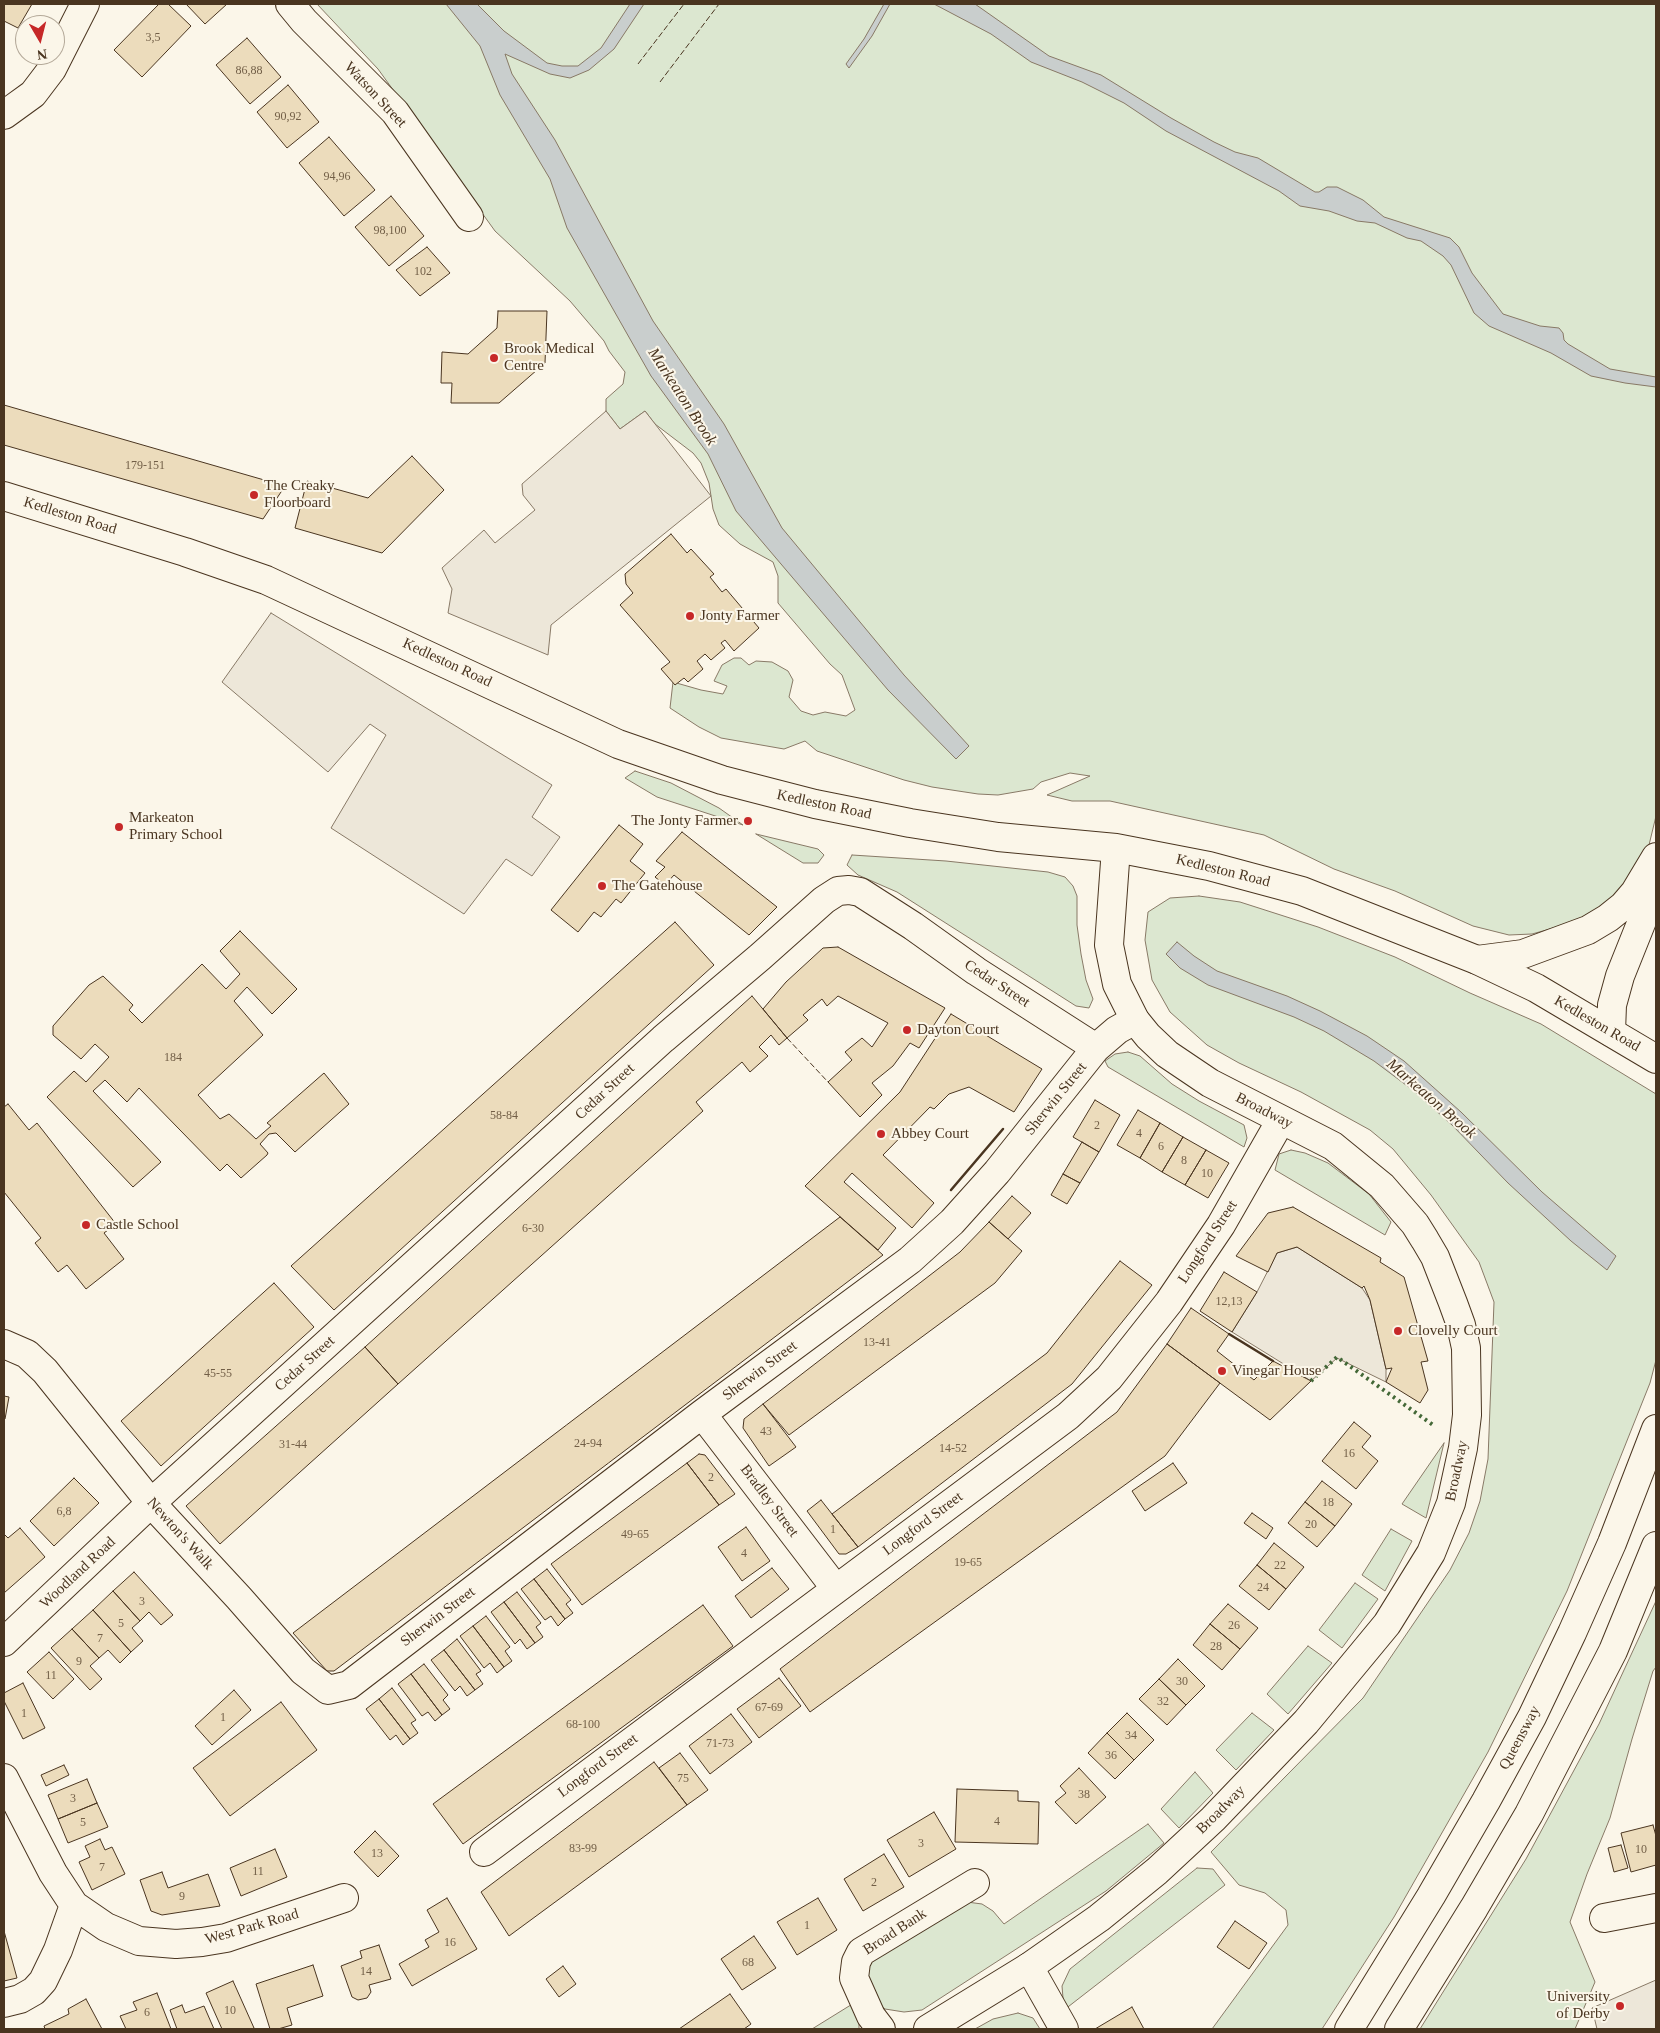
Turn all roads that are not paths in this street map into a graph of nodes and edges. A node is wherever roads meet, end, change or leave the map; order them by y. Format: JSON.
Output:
{"nodes":[{"id":1,"x":85,"y":4,"type":"edge"},
{"id":2,"x":290,"y":4,"type":"edge"},
{"id":3,"x":4,"y":116,"type":"edge"},
{"id":4,"x":468,"y":217,"type":"dead end"},
{"id":5,"x":4,"y":496,"type":"edge"},
{"id":6,"x":1116,"y":848,"type":"junction"},
{"id":7,"x":1656,"y":857,"type":"edge"},
{"id":8,"x":1656,"y":872,"type":"edge"},
{"id":9,"x":1477,"y":960,"type":"junction"},
{"id":10,"x":1135,"y":1020,"type":"junction"},
{"id":11,"x":1611,"y":1032,"type":"junction"},
{"id":12,"x":1096,"y":1048,"type":"junction"},
{"id":13,"x":1656,"y":1059,"type":"edge"},
{"id":14,"x":1280,"y":1120,"type":"junction"},
{"id":15,"x":15,"y":1349,"type":"edge"},
{"id":16,"x":702,"y":1414,"type":"junction"},
{"id":17,"x":1656,"y":1429,"type":"edge"},
{"id":18,"x":152,"y":1503,"type":"junction"},
{"id":19,"x":1656,"y":1546,"type":"edge"},
{"id":20,"x":836,"y":1588,"type":"junction"},
{"id":21,"x":4,"y":1642,"type":"edge"},
{"id":22,"x":349,"y":1685,"type":"joint"},
{"id":23,"x":4,"y":1778,"type":"edge"},
{"id":24,"x":484,"y":1852,"type":"dead end"},
{"id":25,"x":975,"y":1883,"type":"dead end"},
{"id":26,"x":344,"y":1898,"type":"dead end"},
{"id":27,"x":74,"y":1905,"type":"junction"},
{"id":28,"x":1656,"y":1908,"type":"edge"},
{"id":29,"x":1604,"y":1918,"type":"dead end"},
{"id":30,"x":1028,"y":1968,"type":"junction"},
{"id":31,"x":4,"y":2003,"type":"edge"},
{"id":32,"x":881,"y":2029,"type":"edge"},
{"id":33,"x":928,"y":2029,"type":"edge"},
{"id":34,"x":1064,"y":2029,"type":"edge"},
{"id":35,"x":1349,"y":2029,"type":"edge"},
{"id":36,"x":1399,"y":2029,"type":"edge"}],
"edges":[{"from":1,"to":3,"type":"main road"},
{"from":2,"to":4,"type":"main road","name":"Watson Street"},
{"from":5,"to":6,"type":"main road","name":"Kedleston Road"},
{"from":6,"to":9,"type":"main road","name":"Kedleston Road"},
{"from":6,"to":10,"type":"main road","name":"Broadway"},
{"from":7,"to":9,"type":"main road"},
{"from":8,"to":11,"type":"main road"},
{"from":9,"to":11,"type":"main road","name":"Kedleston Road"},
{"from":10,"to":12,"type":"main road","name":"Sherwin Street"},
{"from":10,"to":14,"type":"main road","name":"Broadway"},
{"from":11,"to":13,"type":"main road","name":"Kedleston Road"},
{"from":12,"to":16,"type":"main road","name":"Sherwin Street"},
{"from":12,"to":18,"type":"main road","name":"Cedar Street"},
{"from":14,"to":20,"type":"main road","name":"Longford Street"},
{"from":14,"to":30,"type":"main road","name":"Broadway"},
{"from":15,"to":18,"type":"main road","name":"Newton's Walk"},
{"from":16,"to":20,"type":"main road","name":"Bradley Street"},
{"from":16,"to":22,"type":"main road","name":"Sherwin Street"},
{"from":17,"to":35,"type":"main road","name":"Queensway"},
{"from":18,"to":21,"type":"main road","name":"Woodland Road"},
{"from":18,"to":22,"type":"main road","name":"Newton's Walk"},
{"from":19,"to":36,"type":"main road"},
{"from":20,"to":24,"type":"main road","name":"Longford Street"},
{"from":23,"to":27,"type":"main road","name":"West Park Road"},
{"from":25,"to":32,"type":"main road","name":"Broad Bank"},
{"from":26,"to":27,"type":"main road","name":"West Park Road"},
{"from":27,"to":31,"type":"main road"},
{"from":28,"to":29,"type":"main road"},
{"from":30,"to":33,"type":"main road","name":"Broadway"},
{"from":30,"to":34,"type":"main road"}]}
